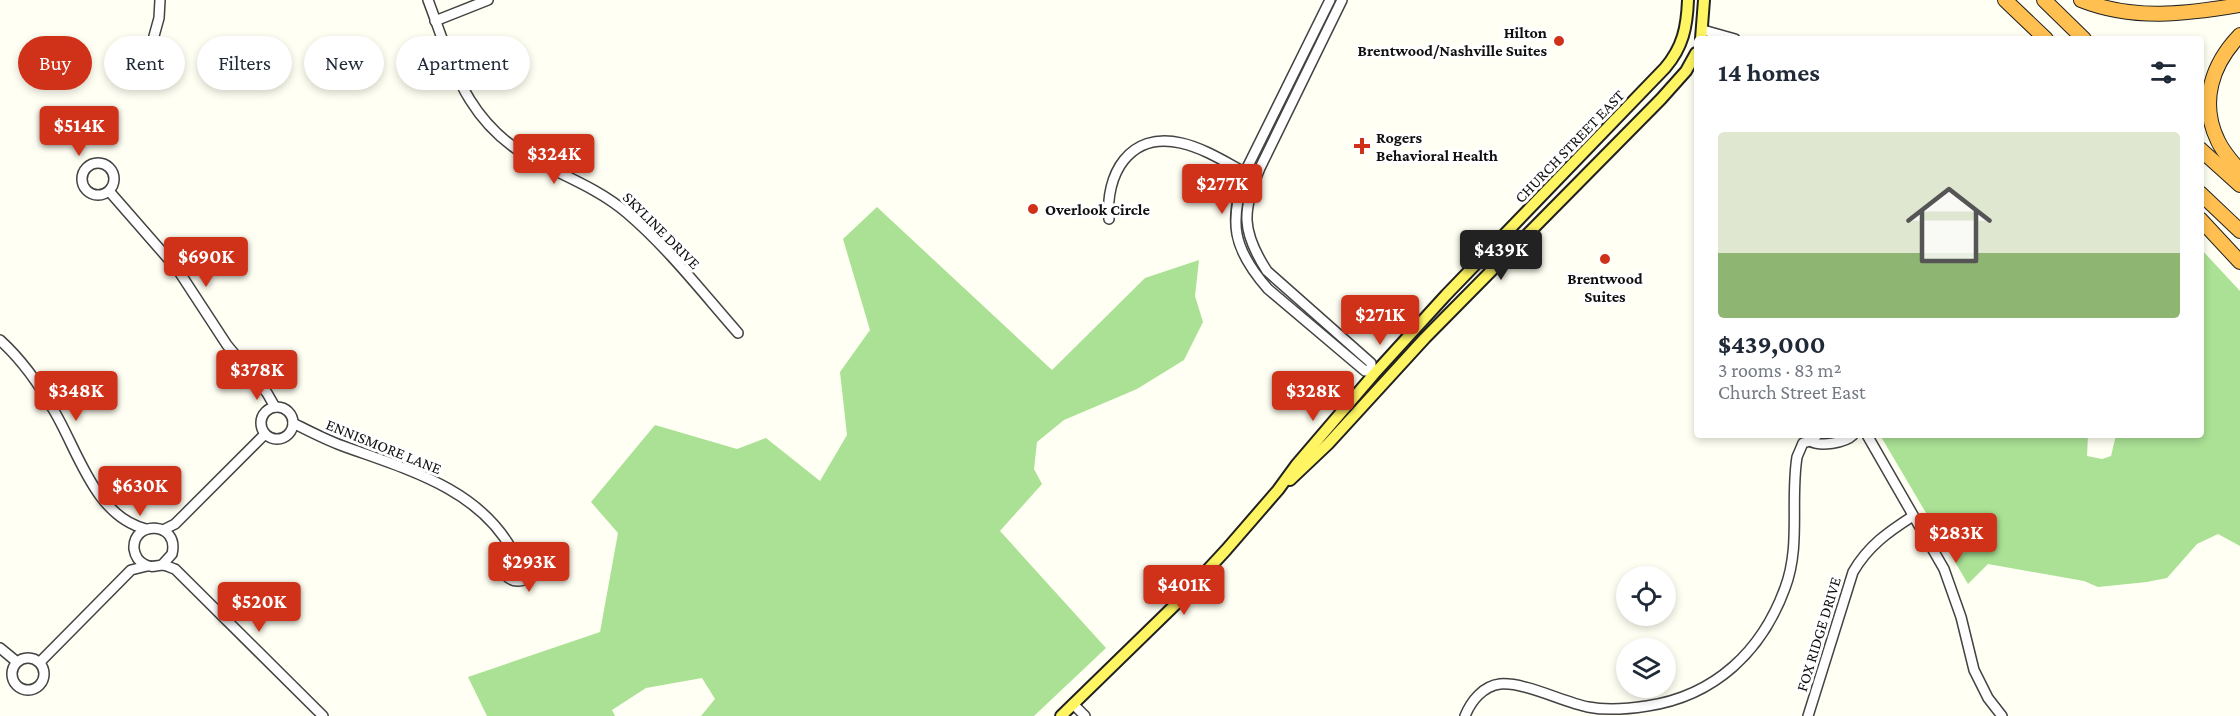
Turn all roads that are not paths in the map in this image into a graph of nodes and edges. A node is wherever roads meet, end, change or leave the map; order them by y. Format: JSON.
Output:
{"nodes":[{"id":1,"x":160,"y":0,"type":"edge"},
{"id":2,"x":428,"y":0,"type":"edge"},
{"id":3,"x":488,"y":0,"type":"edge"},
{"id":4,"x":1330,"y":0,"type":"edge"},
{"id":5,"x":1342,"y":0,"type":"edge"},
{"id":6,"x":1688,"y":0,"type":"edge"},
{"id":7,"x":1704,"y":0,"type":"edge"},
{"id":8,"x":2044,"y":0,"type":"edge"},
{"id":9,"x":2081,"y":0,"type":"edge"},
{"id":10,"x":2008,"y":3,"type":"edge"},
{"id":11,"x":2240,"y":5,"type":"edge"},
{"id":12,"x":435,"y":21,"type":"junction"},
{"id":13,"x":1702,"y":34,"type":"edge"},
{"id":14,"x":2240,"y":34,"type":"edge"},
{"id":15,"x":154,"y":36,"type":"dead end"},
{"id":16,"x":2035,"y":36,"type":"edge"},
{"id":17,"x":2043,"y":36,"type":"edge"},
{"id":18,"x":2081,"y":36,"type":"edge"},
{"id":19,"x":1694,"y":57,"type":"edge"},
{"id":20,"x":2204,"y":153,"type":"edge"},
{"id":21,"x":2240,"y":171,"type":"edge"},
{"id":22,"x":1245,"y":172,"type":"junction"},
{"id":23,"x":1256,"y":178,"type":"junction"},
{"id":24,"x":2240,"y":185,"type":"edge"},
{"id":25,"x":109,"y":191,"type":"dead end"},
{"id":26,"x":2204,"y":197,"type":"edge"},
{"id":27,"x":1109,"y":219,"type":"dead end"},
{"id":28,"x":2204,"y":223,"type":"edge"},
{"id":29,"x":2240,"y":231,"type":"edge"},
{"id":30,"x":2240,"y":262,"type":"edge"},
{"id":31,"x":738,"y":333,"type":"dead end"},
{"id":32,"x":0,"y":340,"type":"edge"},
{"id":33,"x":1372,"y":372,"type":"junction"},
{"id":34,"x":275,"y":407,"type":"junction"},
{"id":35,"x":292,"y":423,"type":"junction"},
{"id":36,"x":265,"y":434,"type":"junction"},
{"id":37,"x":1813,"y":438,"type":"edge"},
{"id":38,"x":1851,"y":438,"type":"edge"},
{"id":39,"x":1869,"y":438,"type":"edge"},
{"id":40,"x":1278,"y":490,"type":"junction"},
{"id":41,"x":1913,"y":516,"type":"junction"},
{"id":42,"x":175,"y":524,"type":"junction"},
{"id":43,"x":131,"y":526,"type":"junction"},
{"id":44,"x":146,"y":529,"type":"junction"},
{"id":45,"x":163,"y":530,"type":"junction"},
{"id":46,"x":136,"y":539,"type":"junction"},
{"id":47,"x":172,"y":539,"type":"junction"},
{"id":48,"x":512,"y":550,"type":"dead end"},
{"id":49,"x":172,"y":554,"type":"junction"},
{"id":50,"x":136,"y":555,"type":"junction"},
{"id":51,"x":162,"y":565,"type":"junction"},
{"id":52,"x":147,"y":566,"type":"junction"},
{"id":53,"x":175,"y":569,"type":"junction"},
{"id":54,"x":131,"y":570,"type":"junction"},
{"id":55,"x":0,"y":648,"type":"edge"},
{"id":56,"x":17,"y":662,"type":"junction"},
{"id":57,"x":40,"y":662,"type":"junction"},
{"id":58,"x":1073,"y":704,"type":"junction"},
{"id":59,"x":323,"y":716,"type":"edge"},
{"id":60,"x":1061,"y":716,"type":"edge"},
{"id":61,"x":1085,"y":716,"type":"edge"},
{"id":62,"x":1465,"y":716,"type":"edge"},
{"id":63,"x":1808,"y":716,"type":"edge"},
{"id":64,"x":2002,"y":716,"type":"edge"}],
"edges":[{"from":1,"to":15,"type":"street"},
{"from":2,"to":12,"type":"street","name":"SKYLINE DRIVE"},
{"from":3,"to":12,"type":"street"},
{"from":4,"to":22,"type":"street"},
{"from":5,"to":23,"type":"street"},
{"from":6,"to":33,"type":"main road","name":"CHURCH STREET EAST"},
{"from":7,"to":13,"type":"main road"},
{"from":8,"to":18,"type":"highway"},
{"from":9,"to":11,"type":"highway"},
{"from":10,"to":16,"type":"highway"},
{"from":10,"to":17,"type":"highway"},
{"from":12,"to":31,"type":"street","name":"SKYLINE DRIVE"},
{"from":14,"to":21,"type":"highway"},
{"from":19,"to":40,"type":"main road","name":"CHURCH STREET EAST"},
{"from":20,"to":24,"type":"highway"},
{"from":22,"to":23,"type":"street"},
{"from":22,"to":27,"type":"street"},
{"from":22,"to":33,"type":"street"},
{"from":23,"to":33,"type":"street"},
{"from":25,"to":34,"type":"street"},
{"from":26,"to":29,"type":"highway"},
{"from":28,"to":30,"type":"highway"},
{"from":32,"to":43,"type":"street"},
{"from":33,"to":40,"type":"main road","name":"CHURCH STREET EAST"},
{"from":34,"to":35,"type":"street"},
{"from":34,"to":36,"type":"street"},
{"from":35,"to":36,"type":"street"},
{"from":35,"to":48,"type":"street","name":"ENNISMORE LANE"},
{"from":36,"to":42,"type":"street"},
{"from":37,"to":38,"type":"street"},
{"from":37,"to":62,"type":"street"},
{"from":39,"to":41,"type":"street"},
{"from":40,"to":58,"type":"main road","name":"CHURCH STREET EAST"},
{"from":41,"to":63,"type":"street","name":"FOX RIDGE DRIVE"},
{"from":41,"to":64,"type":"street"},
{"from":42,"to":45,"type":"street"},
{"from":42,"to":47,"type":"street"},
{"from":43,"to":44,"type":"street"},
{"from":43,"to":46,"type":"street"},
{"from":44,"to":45,"type":"street"},
{"from":44,"to":46,"type":"street"},
{"from":45,"to":47,"type":"street"},
{"from":46,"to":50,"type":"street"},
{"from":47,"to":49,"type":"street"},
{"from":49,"to":51,"type":"street"},
{"from":49,"to":53,"type":"street"},
{"from":50,"to":52,"type":"street"},
{"from":50,"to":54,"type":"street"},
{"from":51,"to":52,"type":"street"},
{"from":51,"to":53,"type":"street"},
{"from":52,"to":54,"type":"street"},
{"from":53,"to":59,"type":"street"},
{"from":54,"to":57,"type":"street"},
{"from":55,"to":56,"type":"street"},
{"from":56,"to":57,"type":"street"},
{"from":56,"to":57,"type":"street"},
{"from":58,"to":60,"type":"main road","name":"CHURCH STREET EAST"},
{"from":58,"to":61,"type":"street"}]}
